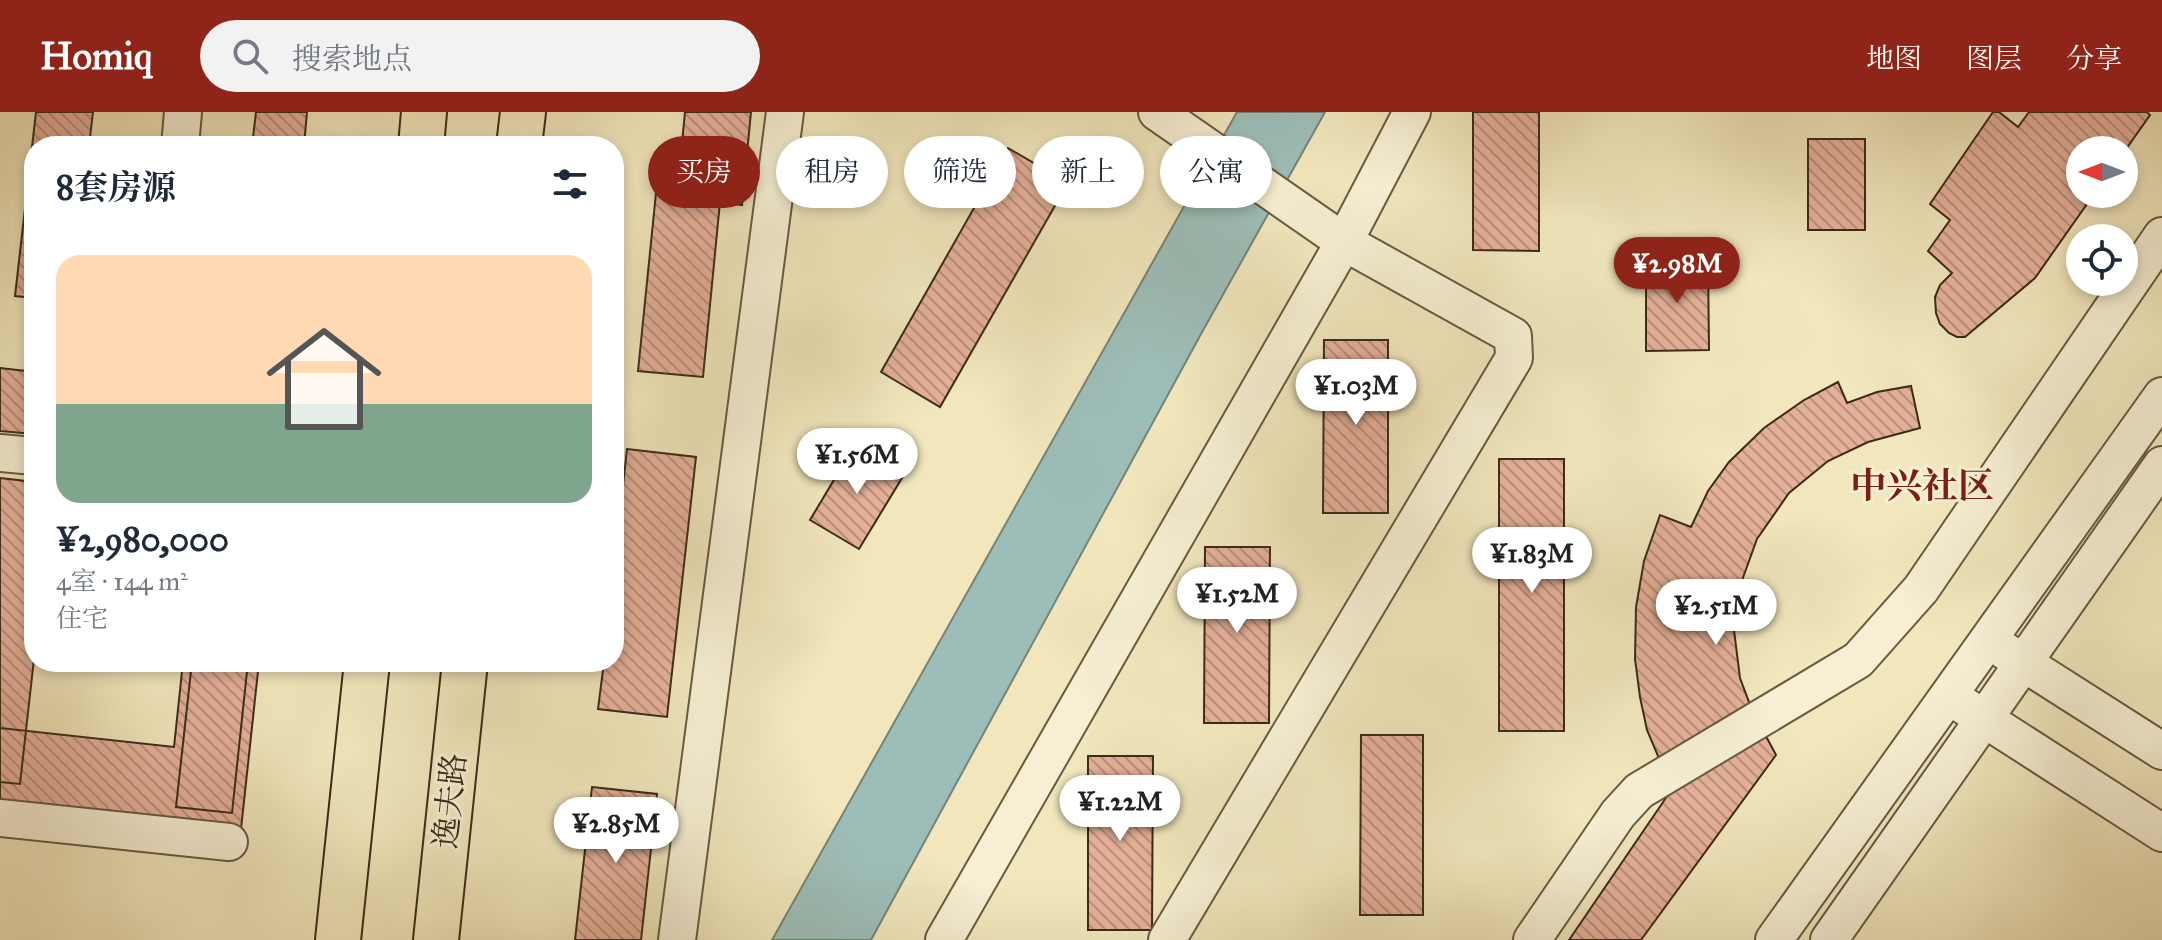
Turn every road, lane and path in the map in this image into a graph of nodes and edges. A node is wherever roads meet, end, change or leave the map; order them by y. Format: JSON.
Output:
{"nodes":[{"id":1,"x":183,"y":112,"type":"edge"},
{"id":2,"x":424,"y":112,"type":"edge"},
{"id":3,"x":523,"y":112,"type":"edge"},
{"id":4,"x":785,"y":112,"type":"edge"},
{"id":5,"x":1412,"y":112,"type":"edge"},
{"id":6,"x":1160,"y":114,"type":"edge"},
{"id":7,"x":181,"y":136,"type":"edge"},
{"id":8,"x":422,"y":136,"type":"edge"},
{"id":9,"x":520,"y":136,"type":"edge"},
{"id":10,"x":2162,"y":236,"type":"edge"},
{"id":11,"x":1344,"y":242,"type":"junction"},
{"id":12,"x":2162,"y":396,"type":"edge"},
{"id":13,"x":0,"y":453,"type":"edge"},
{"id":14,"x":24,"y":455,"type":"edge"},
{"id":15,"x":2162,"y":465,"type":"edge"},
{"id":16,"x":1987,"y":641,"type":"junction"},
{"id":17,"x":2023,"y":663,"type":"junction"},
{"id":18,"x":366,"y":672,"type":"edge"},
{"id":19,"x":464,"y":672,"type":"edge"},
{"id":20,"x":1949,"y":695,"type":"junction"},
{"id":21,"x":1984,"y":719,"type":"junction"},
{"id":22,"x":2162,"y":751,"type":"edge"},
{"id":23,"x":0,"y":818,"type":"edge"},
{"id":24,"x":2162,"y":833,"type":"edge"},
{"id":25,"x":229,"y":842,"type":"dead end"},
{"id":26,"x":338,"y":940,"type":"edge"},
{"id":27,"x":436,"y":940,"type":"edge"},
{"id":28,"x":677,"y":940,"type":"edge"},
{"id":29,"x":944,"y":940,"type":"edge"},
{"id":30,"x":1167,"y":940,"type":"edge"},
{"id":31,"x":1532,"y":940,"type":"edge"},
{"id":32,"x":1774,"y":940,"type":"edge"},
{"id":33,"x":1829,"y":940,"type":"edge"}],
"edges":[{"from":1,"to":7,"type":"street"},
{"from":2,"to":8,"type":"main road"},
{"from":3,"to":9,"type":"main road"},
{"from":4,"to":28,"type":"street"},
{"from":5,"to":11,"type":"street"},
{"from":6,"to":11,"type":"street"},
{"from":10,"to":31,"type":"street"},
{"from":11,"to":29,"type":"street"},
{"from":11,"to":30,"type":"street"},
{"from":12,"to":16,"type":"street"},
{"from":13,"to":14,"type":"street"},
{"from":15,"to":17,"type":"street"},
{"from":16,"to":17,"type":"street"},
{"from":16,"to":20,"type":"street"},
{"from":17,"to":21,"type":"street"},
{"from":17,"to":22,"type":"street"},
{"from":18,"to":26,"type":"main road"},
{"from":19,"to":27,"type":"main road","name":"逸夫路"},
{"from":20,"to":21,"type":"street"},
{"from":20,"to":32,"type":"street"},
{"from":21,"to":24,"type":"street"},
{"from":21,"to":33,"type":"street"},
{"from":23,"to":25,"type":"street"}]}
